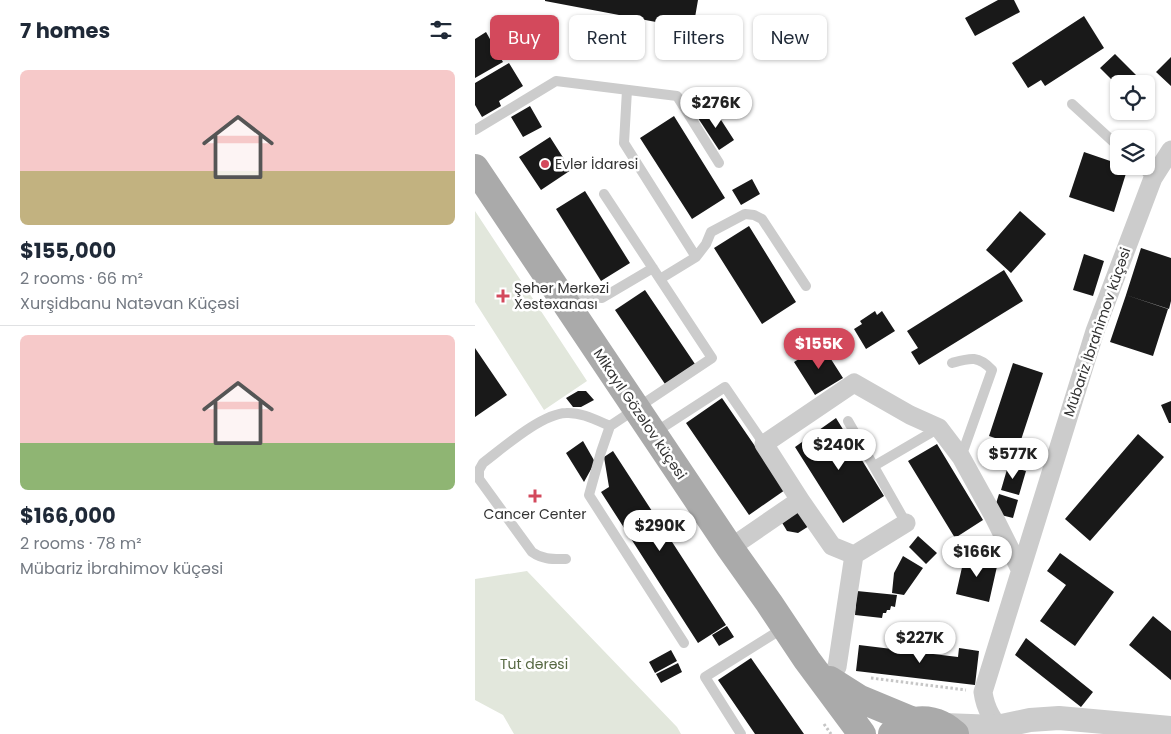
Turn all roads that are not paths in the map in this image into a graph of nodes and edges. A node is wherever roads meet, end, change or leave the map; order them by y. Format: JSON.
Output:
{"nodes":[{"id":1,"x":627,"y":90,"type":"junction"},
{"id":2,"x":1072,"y":104,"type":"dead end"},
{"id":3,"x":475,"y":130,"type":"edge"},
{"id":4,"x":1110,"y":139,"type":"edge"},
{"id":5,"x":1171,"y":150,"type":"edge"},
{"id":6,"x":719,"y":164,"type":"dead end"},
{"id":7,"x":1155,"y":165,"type":"edge"},
{"id":8,"x":475,"y":168,"type":"edge"},
{"id":9,"x":1146,"y":175,"type":"edge"},
{"id":10,"x":604,"y":194,"type":"dead end"},
{"id":11,"x":696,"y":257,"type":"junction"},
{"id":12,"x":653,"y":268,"type":"junction"},
{"id":13,"x":660,"y":278,"type":"junction"},
{"id":14,"x":805,"y":286,"type":"dead end"},
{"id":15,"x":567,"y":306,"type":"junction"},
{"id":16,"x":952,"y":363,"type":"dead end"},
{"id":17,"x":636,"y":409,"type":"junction"},
{"id":18,"x":848,"y":421,"type":"dead end"},
{"id":19,"x":611,"y":426,"type":"junction"},
{"id":20,"x":939,"y":428,"type":"junction"},
{"id":21,"x":653,"y":434,"type":"junction"},
{"id":22,"x":764,"y":444,"type":"junction"},
{"id":23,"x":961,"y":457,"type":"junction"},
{"id":24,"x":874,"y":466,"type":"junction"},
{"id":25,"x":800,"y":500,"type":"junction"},
{"id":26,"x":906,"y":523,"type":"joint"},
{"id":27,"x":730,"y":548,"type":"junction"},
{"id":28,"x":854,"y":555,"type":"junction"},
{"id":29,"x":566,"y":559,"type":"dead end"},
{"id":30,"x":1020,"y":569,"type":"junction"},
{"id":31,"x":785,"y":627,"type":"junction"},
{"id":32,"x":684,"y":643,"type":"dead end"},
{"id":33,"x":807,"y":660,"type":"junction"},
{"id":34,"x":828,"y":678,"type":"junction"},
{"id":35,"x":903,"y":728,"type":"edge"},
{"id":36,"x":1169,"y":729,"type":"edge"},
{"id":37,"x":950,"y":730,"type":"edge"},
{"id":38,"x":999,"y":732,"type":"edge"},
{"id":39,"x":741,"y":734,"type":"edge"},
{"id":40,"x":862,"y":734,"type":"edge"}],
"edges":[{"from":1,"to":3,"type":"lane"},
{"from":1,"to":6,"type":"lane"},
{"from":1,"to":11,"type":"lane"},
{"from":2,"to":4,"type":"lane"},
{"from":5,"to":7,"type":"street","name":"Mübariz İbrahimov küçəsi"},
{"from":8,"to":15,"type":"main road","name":"Mikayıl Gözəlov küçəsi"},
{"from":9,"to":30,"type":"street","name":"Mübariz İbrahimov küçəsi"},
{"from":10,"to":12,"type":"lane"},
{"from":11,"to":13,"type":"lane"},
{"from":11,"to":14,"type":"lane"},
{"from":12,"to":13,"type":"lane"},
{"from":12,"to":15,"type":"lane"},
{"from":13,"to":17,"type":"lane"},
{"from":15,"to":17,"type":"main road","name":"Mikayıl Gözəlov küçəsi"},
{"from":16,"to":23,"type":"lane"},
{"from":17,"to":19,"type":"lane"},
{"from":17,"to":21,"type":"main road","name":"Mikayıl Gözəlov küçəsi"},
{"from":18,"to":24,"type":"lane"},
{"from":19,"to":29,"type":"lane"},
{"from":19,"to":32,"type":"lane"},
{"from":20,"to":22,"type":"street"},
{"from":20,"to":23,"type":"street"},
{"from":20,"to":24,"type":"lane"},
{"from":21,"to":22,"type":"lane"},
{"from":21,"to":27,"type":"main road","name":"Mikayıl Gözəlov küçəsi"},
{"from":22,"to":25,"type":"street"},
{"from":23,"to":30,"type":"street"},
{"from":24,"to":26,"type":"lane"},
{"from":25,"to":27,"type":"street"},
{"from":25,"to":28,"type":"street"},
{"from":26,"to":28,"type":"street"},
{"from":27,"to":31,"type":"main road","name":"Mikayıl Gözəlov küçəsi"},
{"from":28,"to":34,"type":"street"},
{"from":30,"to":38,"type":"street","name":"Mübariz İbrahimov küçəsi"},
{"from":31,"to":33,"type":"main road","name":"Mikayıl Gözəlov küçəsi"},
{"from":31,"to":39,"type":"lane"},
{"from":33,"to":34,"type":"main road"},
{"from":33,"to":40,"type":"main road"},
{"from":34,"to":35,"type":"main road"},
{"from":35,"to":37,"type":"main road"},
{"from":36,"to":38,"type":"street"},
{"from":37,"to":38,"type":"street"}]}
